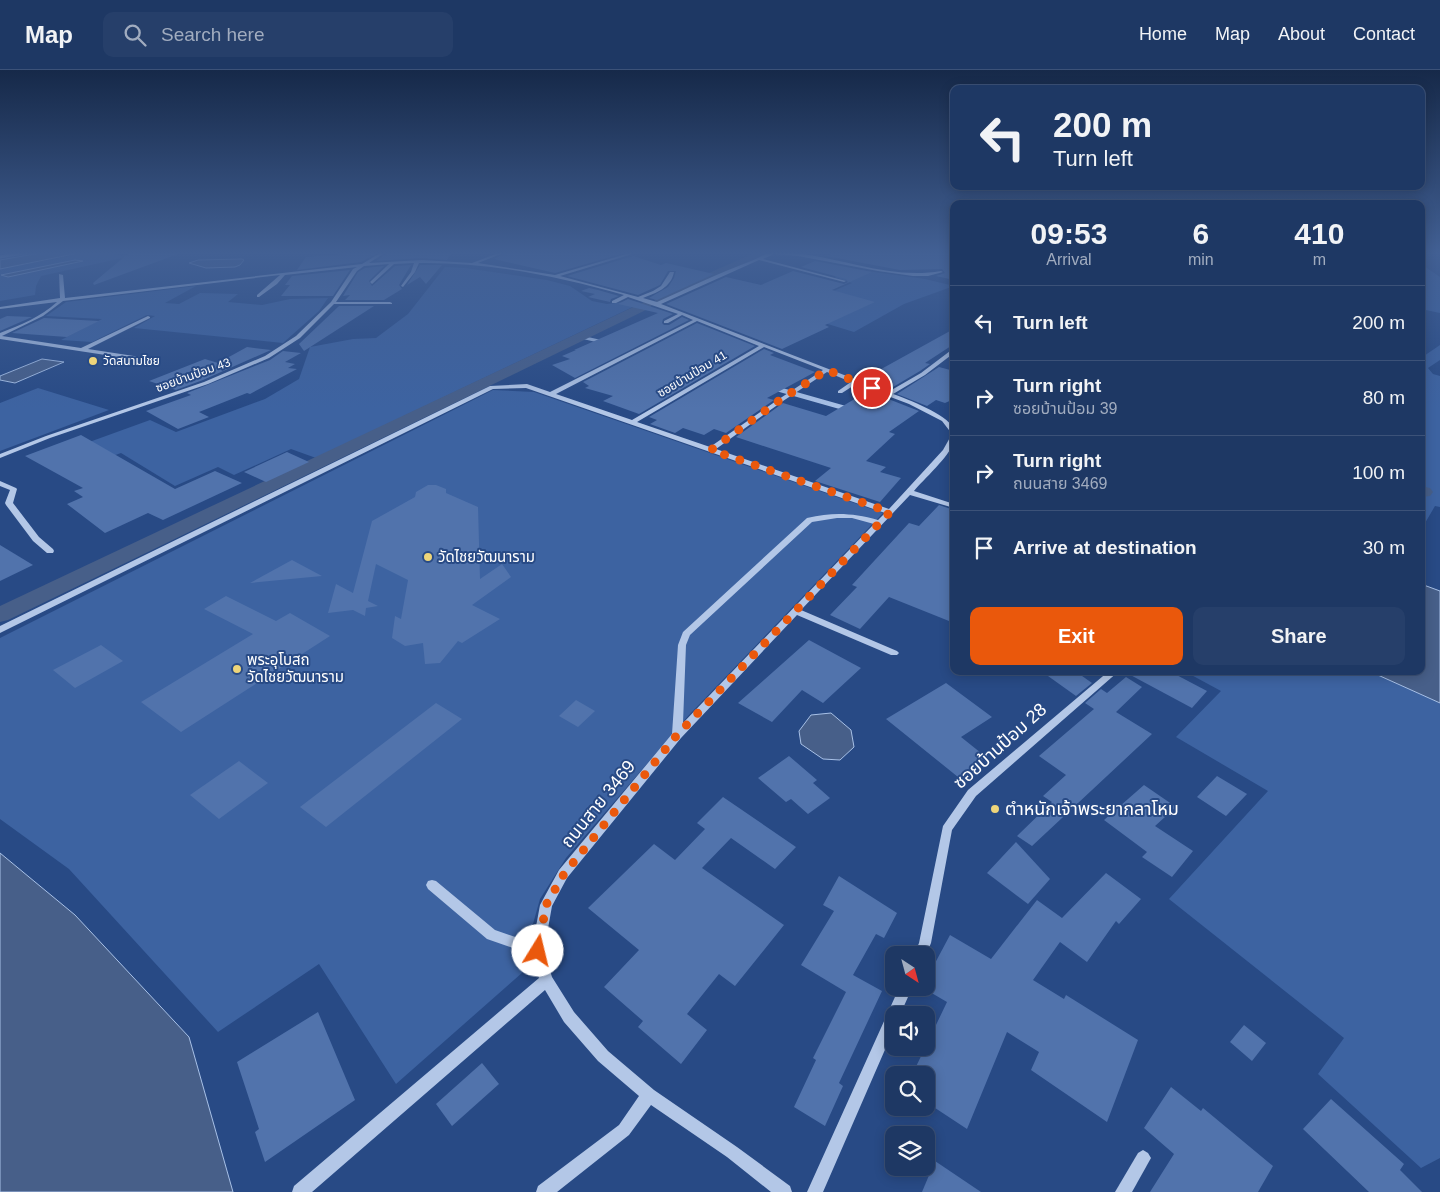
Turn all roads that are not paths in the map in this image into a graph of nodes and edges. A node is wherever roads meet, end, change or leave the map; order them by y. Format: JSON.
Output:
{"nodes":[{"id":1,"x":23,"y":304,"type":"edge"},
{"id":2,"x":56,"y":304,"type":"edge"},
{"id":3,"x":333,"y":304,"type":"edge"},
{"id":4,"x":658,"y":304,"type":"edge"},
{"id":5,"x":0,"y":308,"type":"edge"},
{"id":6,"x":683,"y":313,"type":"junction"},
{"id":7,"x":148,"y":317,"type":"dead end"},
{"id":8,"x":698,"y":319,"type":"junction"},
{"id":9,"x":666,"y":322,"type":"dead end"},
{"id":10,"x":0,"y":336,"type":"edge"},
{"id":11,"x":764,"y":345,"type":"junction"},
{"id":12,"x":81,"y":350,"type":"junction"},
{"id":13,"x":950,"y":353,"type":"edge"},
{"id":14,"x":145,"y":359,"type":"dead end"},
{"id":15,"x":827,"y":370,"type":"junction"},
{"id":16,"x":856,"y":381,"type":"junction"},
{"id":17,"x":840,"y":392,"type":"dead end"},
{"id":18,"x":551,"y":394,"type":"junction"},
{"id":19,"x":888,"y":394,"type":"junction"},
{"id":20,"x":633,"y":422,"type":"junction"},
{"id":21,"x":950,"y":429,"type":"edge"},
{"id":22,"x":950,"y":443,"type":"edge"},
{"id":23,"x":711,"y":450,"type":"junction"},
{"id":24,"x":0,"y":456,"type":"edge"},
{"id":25,"x":0,"y":483,"type":"edge"},
{"id":26,"x":910,"y":492,"type":"junction"},
{"id":27,"x":950,"y":505,"type":"edge"},
{"id":28,"x":890,"y":512,"type":"junction"},
{"id":29,"x":880,"y":524,"type":"junction"},
{"id":30,"x":50,"y":550,"type":"dead end"},
{"id":31,"x":796,"y":611,"type":"junction"},
{"id":32,"x":0,"y":630,"type":"edge"},
{"id":33,"x":894,"y":653,"type":"dead end"},
{"id":34,"x":1110,"y":675,"type":"edge"},
{"id":35,"x":677,"y":735,"type":"junction"},
{"id":36,"x":432,"y":886,"type":"dead end"},
{"id":37,"x":924,"y":946,"type":"edge"},
{"id":38,"x":538,"y":951,"type":"junction"},
{"id":39,"x":546,"y":980,"type":"junction"},
{"id":40,"x":901,"y":996,"type":"edge"},
{"id":41,"x":649,"y":1095,"type":"junction"},
{"id":42,"x":1142,"y":1158,"type":"dead end"},
{"id":43,"x":300,"y":1192,"type":"edge"},
{"id":44,"x":544,"y":1192,"type":"edge"},
{"id":45,"x":784,"y":1192,"type":"edge"},
{"id":46,"x":815,"y":1192,"type":"edge"},
{"id":47,"x":1123,"y":1192,"type":"edge"}],
"edges":[{"from":1,"to":5,"type":"street","name":"ถนนสาย 3469"},
{"from":2,"to":10,"type":"street"},
{"from":3,"to":24,"type":"street","name":"ซอยบ้านป้อม 43"},
{"from":4,"to":6,"type":"street","name":"ถนนสาย 3469"},
{"from":6,"to":8,"type":"street","name":"ถนนสาย 3469"},
{"from":6,"to":9,"type":"street"},
{"from":7,"to":12,"type":"street"},
{"from":8,"to":11,"type":"street","name":"ถนนสาย 3469"},
{"from":8,"to":18,"type":"street"},
{"from":10,"to":12,"type":"street"},
{"from":11,"to":15,"type":"street","name":"ถนนสาย 3469"},
{"from":11,"to":20,"type":"street","name":"ซอยบ้านป้อม 41"},
{"from":12,"to":14,"type":"street"},
{"from":13,"to":19,"type":"street"},
{"from":15,"to":16,"type":"street","name":"ถนนสาย 3469"},
{"from":15,"to":23,"type":"street"},
{"from":16,"to":17,"type":"street"},
{"from":16,"to":19,"type":"street","name":"ถนนสาย 3469"},
{"from":18,"to":20,"type":"street"},
{"from":18,"to":32,"type":"street"},
{"from":19,"to":21,"type":"street","name":"ถนนสาย 3469"},
{"from":20,"to":23,"type":"street"},
{"from":22,"to":26,"type":"street","name":"ถนนสาย 3469"},
{"from":23,"to":28,"type":"street"},
{"from":25,"to":30,"type":"street"},
{"from":26,"to":27,"type":"street"},
{"from":26,"to":28,"type":"street","name":"ถนนสาย 3469"},
{"from":28,"to":29,"type":"street","name":"ถนนสาย 3469"},
{"from":29,"to":31,"type":"street","name":"ถนนสาย 3469"},
{"from":29,"to":35,"type":"street"},
{"from":31,"to":33,"type":"street"},
{"from":31,"to":35,"type":"street","name":"ถนนสาย 3469"},
{"from":34,"to":37,"type":"street","name":"ซอยบ้านป้อม 28"},
{"from":35,"to":38,"type":"street","name":"ถนนสาย 3469"},
{"from":36,"to":38,"type":"street"},
{"from":38,"to":39,"type":"street","name":"ถนนสาย 3469"},
{"from":39,"to":41,"type":"street","name":"ถนนสาย 3469"},
{"from":39,"to":43,"type":"street"},
{"from":40,"to":46,"type":"street"},
{"from":41,"to":44,"type":"street"},
{"from":41,"to":45,"type":"street","name":"ถนนสาย 3469"},
{"from":42,"to":47,"type":"street"}]}
